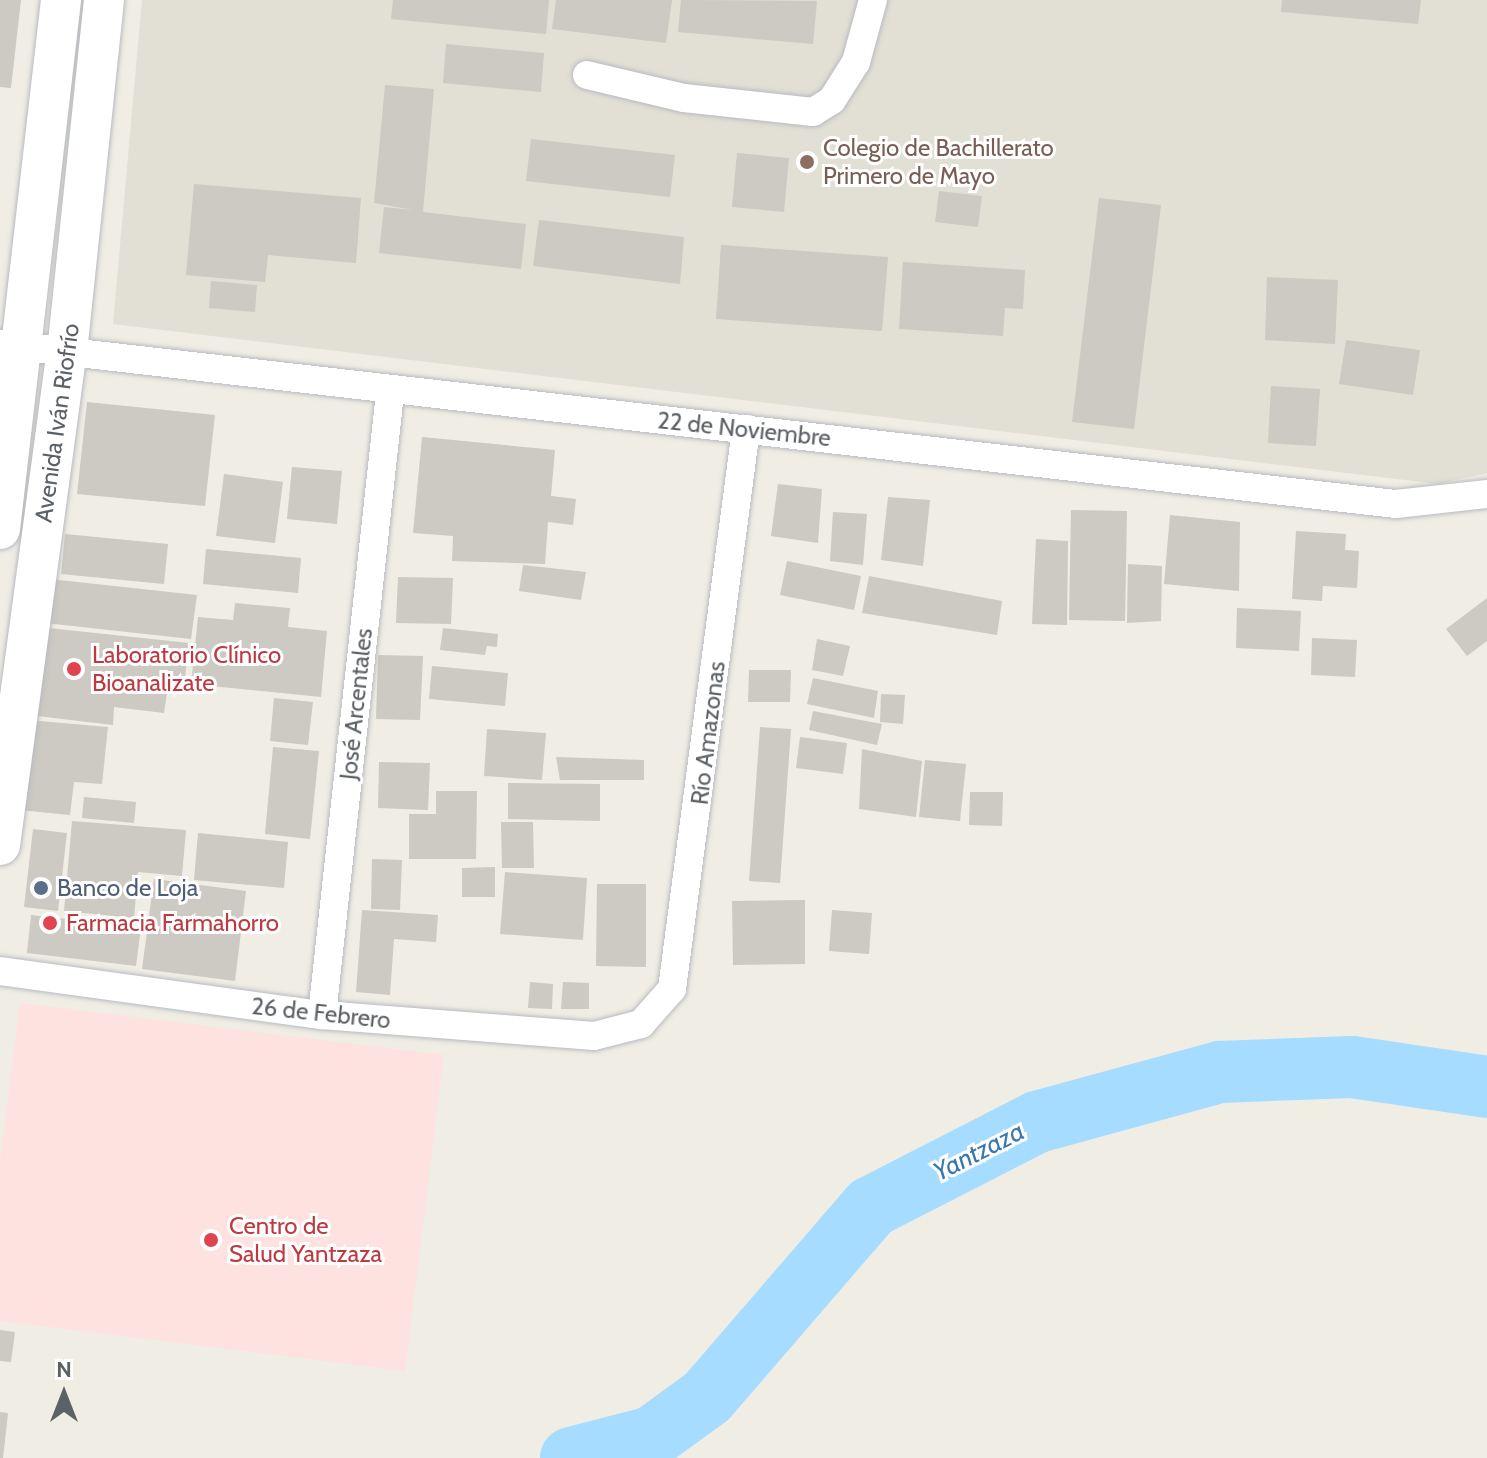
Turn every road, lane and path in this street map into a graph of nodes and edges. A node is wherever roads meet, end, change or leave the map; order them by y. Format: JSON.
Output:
{"nodes":[{"id":1,"x":61,"y":0,"type":"edge"},
{"id":2,"x":104,"y":0,"type":"edge"},
{"id":3,"x":873,"y":0,"type":"edge"},
{"id":4,"x":587,"y":75,"type":"dead end"},
{"id":5,"x":11,"y":345,"type":"edge"},
{"id":6,"x":67,"y":352,"type":"junction"},
{"id":7,"x":390,"y":393,"type":"junction"},
{"id":8,"x":746,"y":429,"type":"junction"},
{"id":9,"x":1487,"y":494,"type":"edge"},
{"id":10,"x":0,"y":529,"type":"edge"},
{"id":11,"x":0,"y":845,"type":"edge"},
{"id":12,"x":0,"y":971,"type":"edge"},
{"id":13,"x":322,"y":1015,"type":"junction"},
{"id":14,"x":641,"y":1024,"type":"joint"}],
"edges":[{"from":1,"to":5,"type":"main road","name":"Avenida Iván Riofrío"},
{"from":2,"to":6,"type":"main road","name":"Avenida Iván Riofrío"},
{"from":3,"to":4,"type":"street"},
{"from":5,"to":6,"type":"street","name":"22 de Noviembre"},
{"from":5,"to":10,"type":"main road","name":"Avenida Iván Riofrío"},
{"from":6,"to":7,"type":"street","name":"22 de Noviembre"},
{"from":6,"to":11,"type":"main road","name":"Avenida Iván Riofrío"},
{"from":7,"to":8,"type":"street","name":"22 de Noviembre"},
{"from":7,"to":13,"type":"street","name":"José Arcentales"},
{"from":8,"to":9,"type":"street","name":"22 de Noviembre"},
{"from":8,"to":14,"type":"street","name":"Río Amazonas"},
{"from":12,"to":13,"type":"street","name":"26 de Febrero"},
{"from":13,"to":14,"type":"street","name":"26 de Febrero"}]}
